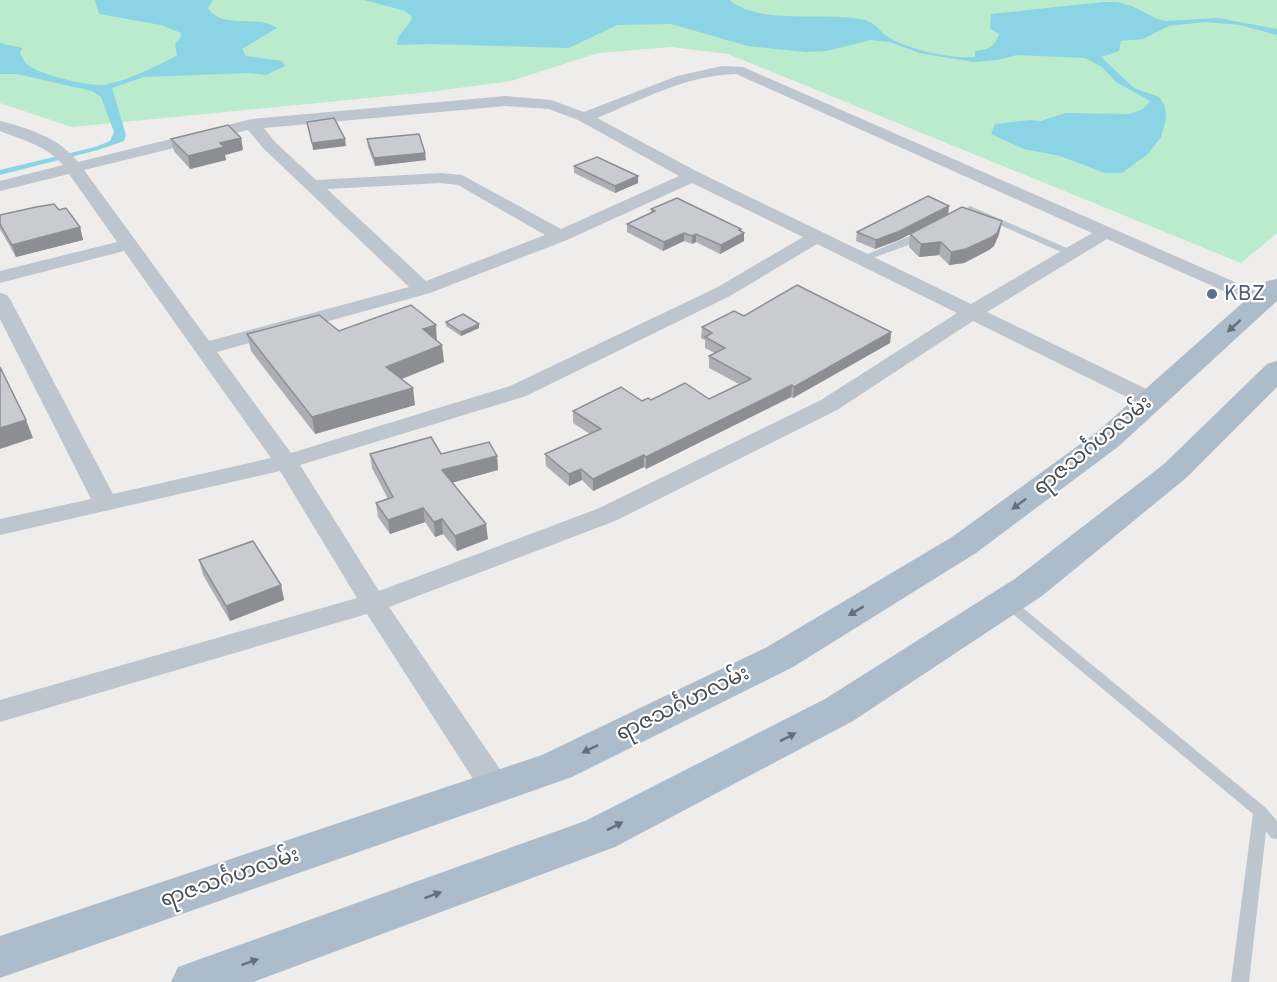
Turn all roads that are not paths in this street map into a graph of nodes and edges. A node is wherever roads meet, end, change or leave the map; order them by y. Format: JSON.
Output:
{"nodes":[{"id":1,"x":584,"y":117,"type":"junction"},
{"id":2,"x":252,"y":124,"type":"junction"},
{"id":3,"x":0,"y":126,"type":"edge"},
{"id":4,"x":16,"y":132,"type":"junction"},
{"id":5,"x":0,"y":139,"type":"edge"},
{"id":6,"x":67,"y":160,"type":"junction"},
{"id":7,"x":692,"y":176,"type":"junction"},
{"id":8,"x":312,"y":185,"type":"junction"},
{"id":9,"x":0,"y":186,"type":"edge"},
{"id":10,"x":941,"y":224,"type":"edge"},
{"id":11,"x":931,"y":229,"type":"edge"},
{"id":12,"x":1106,"y":232,"type":"junction"},
{"id":13,"x":560,"y":236,"type":"junction"},
{"id":14,"x":816,"y":237,"type":"junction"},
{"id":15,"x":130,"y":244,"type":"junction"},
{"id":16,"x":1071,"y":253,"type":"junction"},
{"id":17,"x":861,"y":259,"type":"junction"},
{"id":18,"x":0,"y":277,"type":"edge"},
{"id":19,"x":423,"y":289,"type":"junction"},
{"id":20,"x":1269,"y":294,"type":"edge"},
{"id":21,"x":0,"y":299,"type":"edge"},
{"id":22,"x":971,"y":313,"type":"junction"},
{"id":23,"x":203,"y":349,"type":"junction"},
{"id":24,"x":1277,"y":370,"type":"edge"},
{"id":25,"x":1151,"y":400,"type":"junction"},
{"id":26,"x":286,"y":462,"type":"junction"},
{"id":27,"x":106,"y":504,"type":"junction"},
{"id":28,"x":0,"y":527,"type":"edge"},
{"id":29,"x":1006,"y":602,"type":"junction"},
{"id":30,"x":373,"y":603,"type":"junction"},
{"id":31,"x":0,"y":711,"type":"edge"},
{"id":32,"x":495,"y":787,"type":"junction"},
{"id":33,"x":1261,"y":812,"type":"junction"},
{"id":34,"x":1277,"y":833,"type":"edge"},
{"id":35,"x":0,"y":957,"type":"edge"},
{"id":36,"x":195,"y":982,"type":"edge"},
{"id":37,"x":1240,"y":982,"type":"edge"}],
"edges":[{"from":1,"to":2,"type":"street"},
{"from":1,"to":7,"type":"street"},
{"from":1,"to":12,"type":"street"},
{"from":2,"to":6,"type":"street"},
{"from":2,"to":8,"type":"street"},
{"from":3,"to":4,"type":"street"},
{"from":4,"to":5,"type":"street"},
{"from":4,"to":6,"type":"street"},
{"from":6,"to":9,"type":"street"},
{"from":6,"to":15,"type":"street"},
{"from":7,"to":13,"type":"street"},
{"from":7,"to":14,"type":"street"},
{"from":8,"to":13,"type":"street"},
{"from":8,"to":19,"type":"street"},
{"from":10,"to":16,"type":"lane"},
{"from":11,"to":17,"type":"lane"},
{"from":12,"to":16,"type":"street"},
{"from":12,"to":20,"type":"street"},
{"from":13,"to":19,"type":"street"},
{"from":14,"to":17,"type":"street"},
{"from":14,"to":26,"type":"street"},
{"from":15,"to":18,"type":"street"},
{"from":15,"to":23,"type":"street"},
{"from":16,"to":22,"type":"street"},
{"from":17,"to":22,"type":"street"},
{"from":19,"to":23,"type":"street"},
{"from":20,"to":25,"type":"main road","name":"ရာဇသင်္ဂဟလမ်း","one_way":true},
{"from":21,"to":27,"type":"street"},
{"from":22,"to":25,"type":"street"},
{"from":22,"to":30,"type":"street"},
{"from":23,"to":26,"type":"street"},
{"from":24,"to":29,"type":"main road"},
{"from":25,"to":32,"type":"main road","name":"ရာဇသင်္ဂဟလမ်း","one_way":true},
{"from":26,"to":27,"type":"street"},
{"from":26,"to":30,"type":"street"},
{"from":27,"to":28,"type":"street"},
{"from":29,"to":33,"type":"lane"},
{"from":36,"to":29,"type":"main road","one_way":true},
{"from":30,"to":31,"type":"street"},
{"from":30,"to":32,"type":"street"},
{"from":32,"to":35,"type":"main road","name":"ရာဇသင်္ဂဟလမ်း"},
{"from":33,"to":34,"type":"lane"},
{"from":33,"to":37,"type":"lane"}]}
